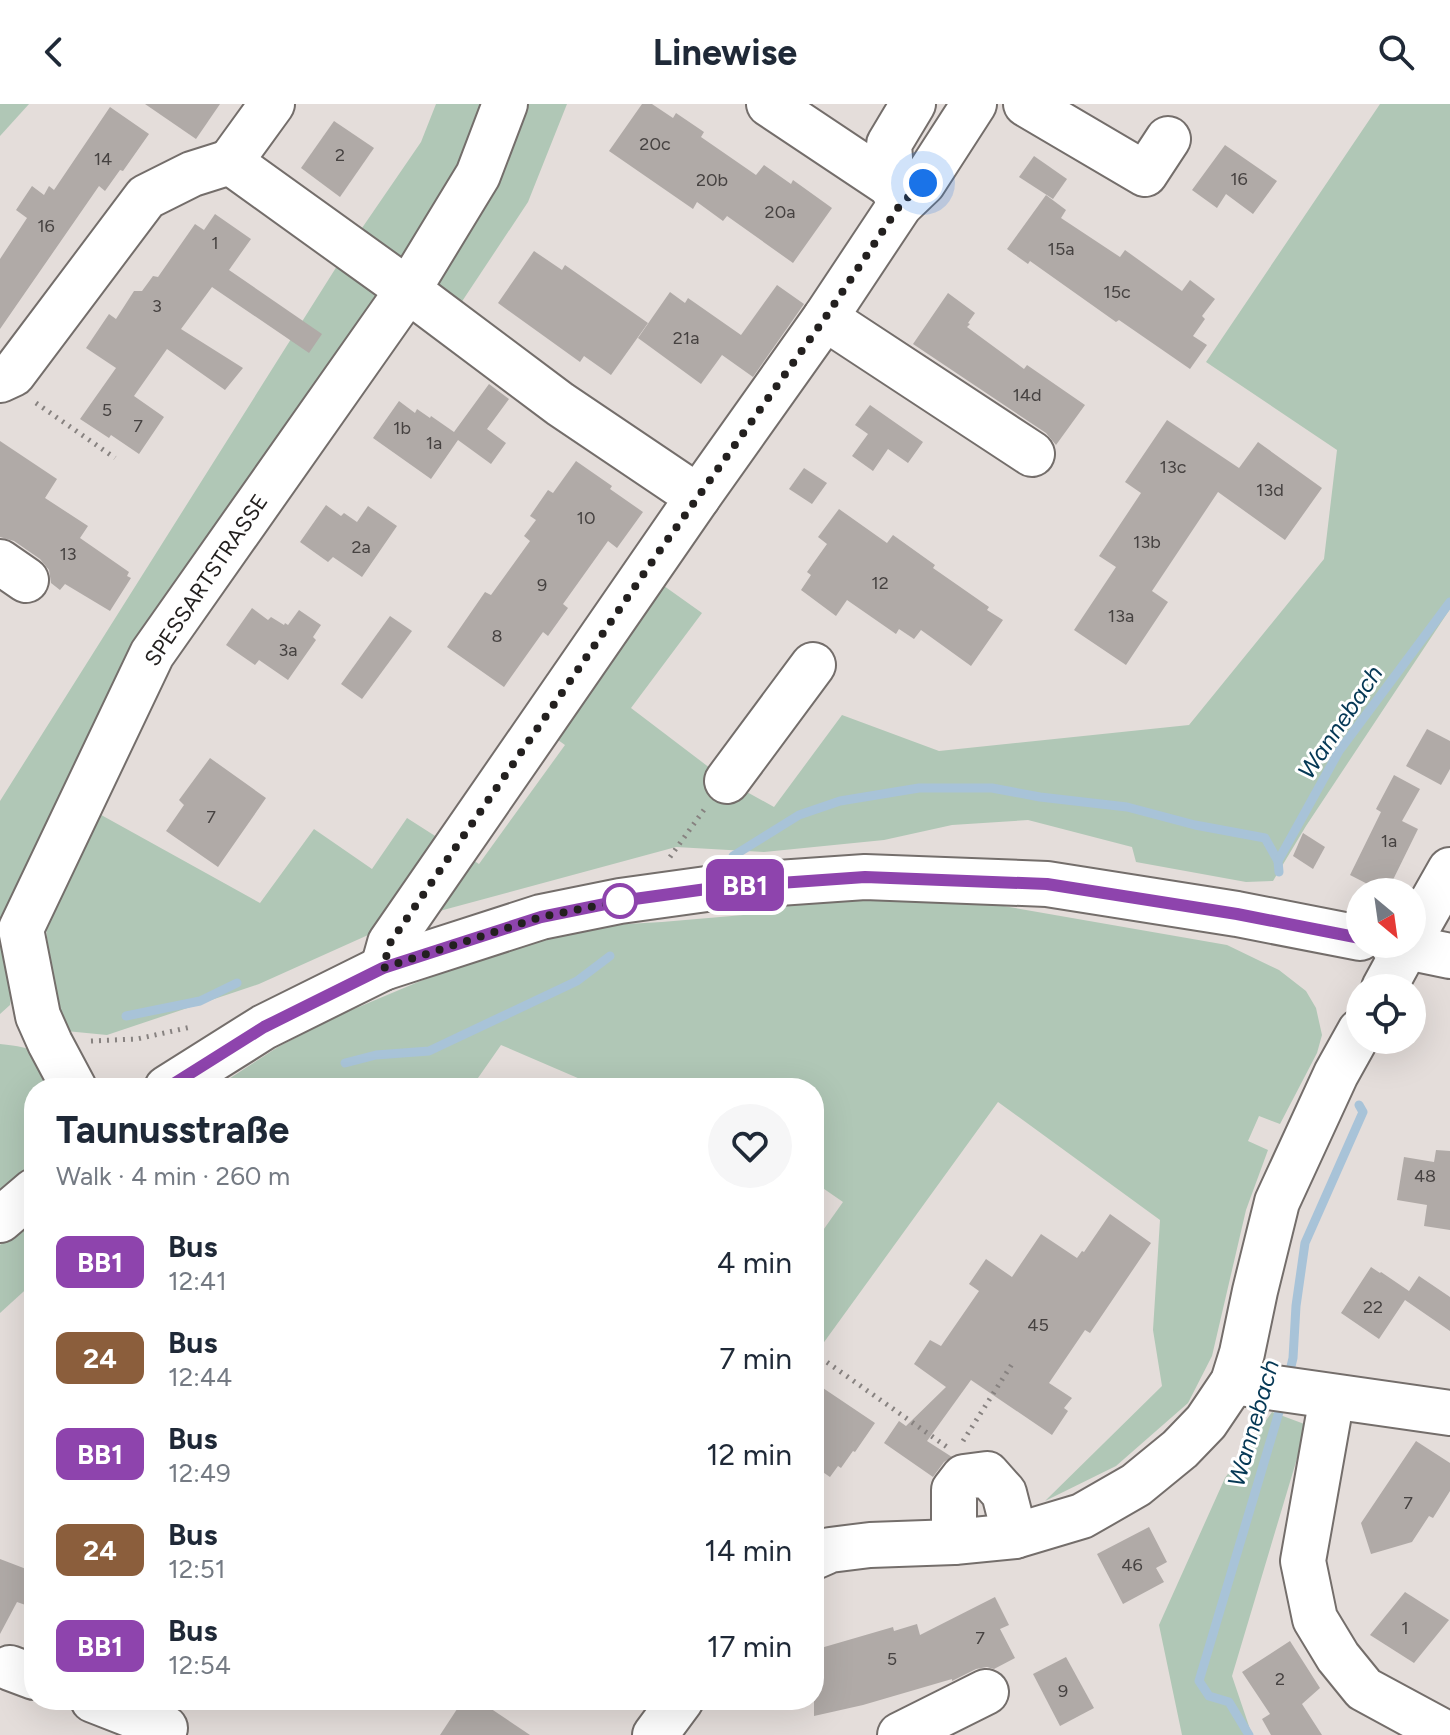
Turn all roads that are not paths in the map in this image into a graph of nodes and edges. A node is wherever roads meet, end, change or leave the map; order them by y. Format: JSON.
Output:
{"nodes":[{"id":1,"x":272,"y":104,"type":"edge"},
{"id":2,"x":505,"y":104,"type":"edge"},
{"id":3,"x":769,"y":104,"type":"edge"},
{"id":4,"x":913,"y":104,"type":"edge"},
{"id":5,"x":974,"y":104,"type":"edge"},
{"id":6,"x":1026,"y":104,"type":"edge"},
{"id":7,"x":1168,"y":139,"type":"dead end"},
{"id":8,"x":230,"y":162,"type":"junction"},
{"id":9,"x":896,"y":196,"type":"junction"},
{"id":10,"x":408,"y":290,"type":"junction"},
{"id":11,"x":825,"y":318,"type":"junction"},
{"id":12,"x":1,"y":380,"type":"edge"},
{"id":13,"x":1032,"y":454,"type":"dead end"},
{"id":14,"x":698,"y":497,"type":"junction"},
{"id":15,"x":813,"y":665,"type":"dead end"},
{"id":16,"x":727,"y":781,"type":"road end"},
{"id":17,"x":1450,"y":870,"type":"edge"},
{"id":18,"x":1426,"y":909,"type":"edge"},
{"id":19,"x":1346,"y":935,"type":"edge"},
{"id":20,"x":1426,"y":949,"type":"edge"},
{"id":21,"x":1450,"y":956,"type":"edge"},
{"id":22,"x":383,"y":968,"type":"junction"},
{"id":23,"x":1347,"y":1054,"type":"edge"},
{"id":24,"x":69,"y":1078,"type":"edge"},
{"id":25,"x":183,"y":1078,"type":"edge"},
{"id":26,"x":24,"y":1200,"type":"edge"},
{"id":27,"x":0,"y":1220,"type":"edge"},
{"id":28,"x":1248,"y":1384,"type":"junction"},
{"id":29,"x":1319,"y":1395,"type":"junction"},
{"id":30,"x":1450,"y":1413,"type":"edge"},
{"id":31,"x":1015,"y":1536,"type":"junction"},
{"id":32,"x":954,"y":1542,"type":"junction"},
{"id":33,"x":824,"y":1553,"type":"edge"},
{"id":34,"x":986,"y":1692,"type":"dead end"},
{"id":35,"x":130,"y":1710,"type":"edge"},
{"id":36,"x":674,"y":1710,"type":"edge"},
{"id":37,"x":170,"y":1721,"type":"edge"},
{"id":38,"x":655,"y":1735,"type":"edge"},
{"id":39,"x":900,"y":1735,"type":"edge"},
{"id":40,"x":1449,"y":1735,"type":"edge"}],
"edges":[{"from":1,"to":8,"type":"street"},
{"from":2,"to":10,"type":"street","name":"SPESSARTSTRASSE"},
{"from":3,"to":9,"type":"street"},
{"from":4,"to":9,"type":"street"},
{"from":5,"to":9,"type":"street"},
{"from":6,"to":7,"type":"street"},
{"from":8,"to":10,"type":"street"},
{"from":8,"to":12,"type":"street"},
{"from":9,"to":11,"type":"street"},
{"from":10,"to":14,"type":"street"},
{"from":10,"to":24,"type":"street","name":"SPESSARTSTRASSE"},
{"from":11,"to":13,"type":"street"},
{"from":11,"to":14,"type":"street"},
{"from":14,"to":22,"type":"street"},
{"from":15,"to":16,"type":"street"},
{"from":17,"to":18,"type":"street"},
{"from":19,"to":22,"type":"street"},
{"from":20,"to":21,"type":"street"},
{"from":22,"to":25,"type":"street"},
{"from":23,"to":28,"type":"street"},
{"from":26,"to":27,"type":"street"},
{"from":28,"to":29,"type":"street"},
{"from":28,"to":31,"type":"street"},
{"from":29,"to":30,"type":"street"},
{"from":29,"to":40,"type":"street"},
{"from":31,"to":32,"type":"street"},
{"from":31,"to":32,"type":"street"},
{"from":32,"to":33,"type":"street"},
{"from":34,"to":39,"type":"street"},
{"from":35,"to":37,"type":"street"},
{"from":36,"to":38,"type":"street"}]}
